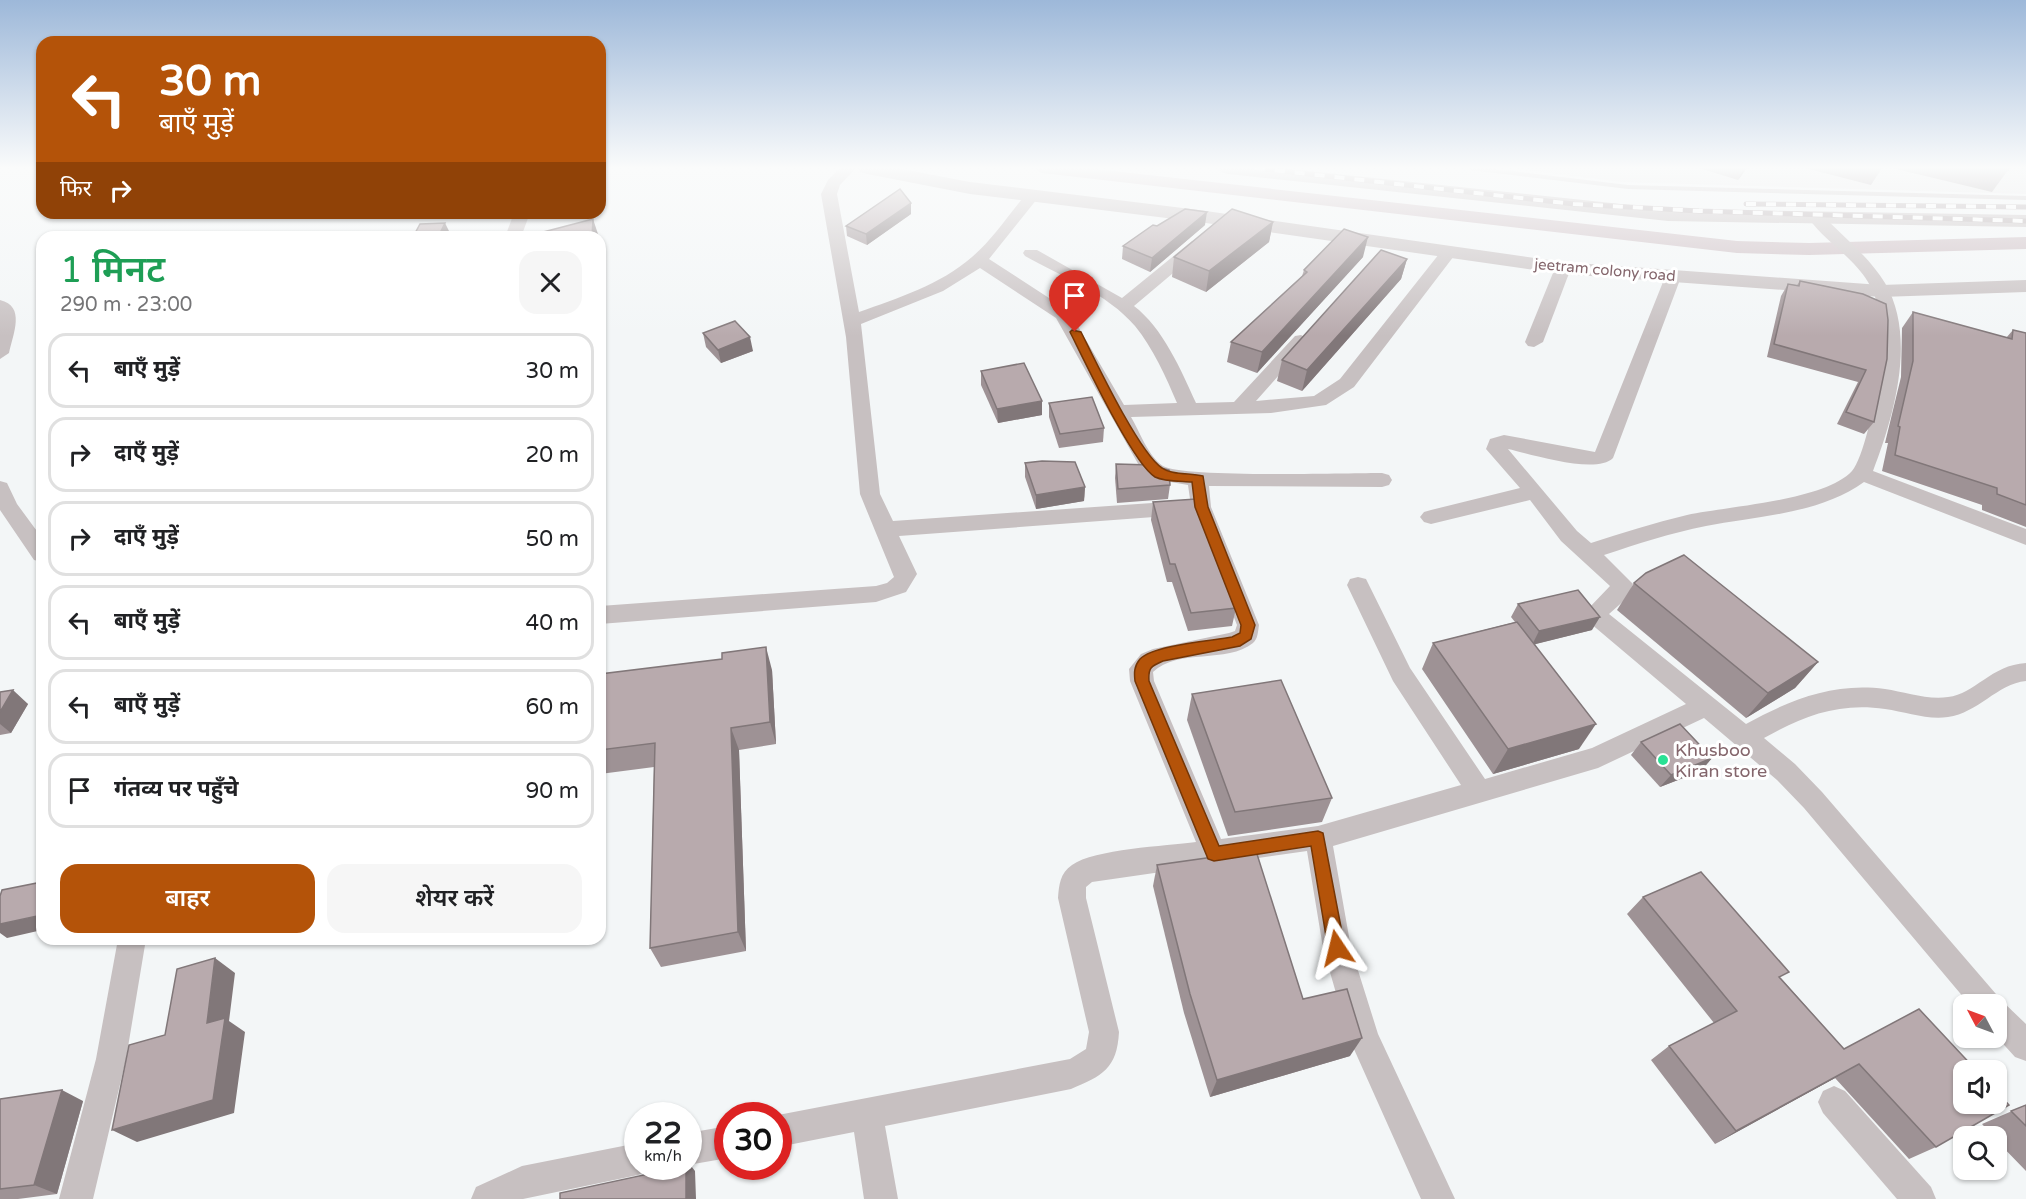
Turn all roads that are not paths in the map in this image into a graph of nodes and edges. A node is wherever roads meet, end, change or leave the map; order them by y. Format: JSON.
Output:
{"nodes":[{"id":1,"x":834,"y":224,"type":"edge"},
{"id":2,"x":1008,"y":224,"type":"edge"},
{"id":3,"x":1221,"y":224,"type":"edge"},
{"id":4,"x":1254,"y":224,"type":"edge"},
{"id":5,"x":1822,"y":224,"type":"edge"},
{"id":6,"x":1388,"y":243,"type":"junction"},
{"id":7,"x":1449,"y":252,"type":"junction"},
{"id":8,"x":1031,"y":253,"type":"dead end"},
{"id":9,"x":979,"y":260,"type":"junction"},
{"id":10,"x":1372,"y":260,"type":"edge"},
{"id":11,"x":1563,"y":268,"type":"junction"},
{"id":12,"x":1673,"y":277,"type":"junction"},
{"id":13,"x":1876,"y":282,"type":"junction"},
{"id":14,"x":2026,"y":286,"type":"edge"},
{"id":15,"x":0,"y":305,"type":"edge"},
{"id":16,"x":1122,"y":306,"type":"junction"},
{"id":17,"x":852,"y":321,"type":"junction"},
{"id":18,"x":1310,"y":330,"type":"edge"},
{"id":19,"x":1534,"y":342,"type":"dead end"},
{"id":20,"x":1,"y":349,"type":"edge"},
{"id":21,"x":1239,"y":408,"type":"junction"},
{"id":22,"x":1189,"y":409,"type":"junction"},
{"id":23,"x":1117,"y":411,"type":"junction"},
{"id":24,"x":1862,"y":474,"type":"junction"},
{"id":25,"x":1198,"y":479,"type":"junction"},
{"id":26,"x":1382,"y":480,"type":"dead end"},
{"id":27,"x":0,"y":488,"type":"edge"},
{"id":28,"x":1535,"y":492,"type":"junction"},
{"id":29,"x":1201,"y":507,"type":"junction"},
{"id":30,"x":1431,"y":517,"type":"dead end"},
{"id":31,"x":886,"y":529,"type":"junction"},
{"id":32,"x":2026,"y":537,"type":"edge"},
{"id":33,"x":36,"y":546,"type":"edge"},
{"id":34,"x":1588,"y":552,"type":"junction"},
{"id":35,"x":1358,"y":585,"type":"dead end"},
{"id":36,"x":606,"y":615,"type":"edge"},
{"id":37,"x":2026,"y":672,"type":"edge"},
{"id":38,"x":1705,"y":706,"type":"junction"},
{"id":39,"x":1744,"y":737,"type":"junction"},
{"id":40,"x":1480,"y":793,"type":"junction"},
{"id":41,"x":1318,"y":838,"type":"junction"},
{"id":42,"x":1214,"y":854,"type":"junction"},
{"id":43,"x":131,"y":945,"type":"edge"},
{"id":44,"x":1980,"y":994,"type":"edge"},
{"id":45,"x":2007,"y":1025,"type":"edge"},
{"id":46,"x":2026,"y":1046,"type":"edge"},
{"id":47,"x":1834,"y":1102,"type":"dead end"},
{"id":48,"x":867,"y":1114,"type":"junction"},
{"id":49,"x":792,"y":1128,"type":"edge"},
{"id":50,"x":624,"y":1162,"type":"edge"},
{"id":51,"x":76,"y":1199,"type":"edge"},
{"id":52,"x":488,"y":1199,"type":"edge"},
{"id":53,"x":881,"y":1199,"type":"edge"},
{"id":54,"x":1438,"y":1199,"type":"edge"},
{"id":55,"x":1919,"y":1199,"type":"edge"}],
"edges":[{"from":1,"to":17,"type":"street"},
{"from":2,"to":9,"type":"street"},
{"from":3,"to":16,"type":"street"},
{"from":4,"to":6,"type":"street","name":"jeetram colony road"},
{"from":5,"to":13,"type":"street"},
{"from":6,"to":7,"type":"street","name":"jeetram colony road"},
{"from":6,"to":10,"type":"street"},
{"from":7,"to":11,"type":"street","name":"jeetram colony road"},
{"from":7,"to":21,"type":"street"},
{"from":8,"to":16,"type":"street"},
{"from":9,"to":17,"type":"street"},
{"from":9,"to":23,"type":"street"},
{"from":11,"to":12,"type":"street","name":"jeetram colony road"},
{"from":11,"to":19,"type":"street"},
{"from":12,"to":13,"type":"street","name":"jeetram colony road"},
{"from":12,"to":28,"type":"street"},
{"from":13,"to":14,"type":"street","name":"jeetram colony road"},
{"from":13,"to":24,"type":"street"},
{"from":15,"to":20,"type":"street"},
{"from":16,"to":22,"type":"street"},
{"from":17,"to":31,"type":"street"},
{"from":18,"to":21,"type":"street"},
{"from":21,"to":22,"type":"street"},
{"from":22,"to":23,"type":"street"},
{"from":23,"to":25,"type":"street"},
{"from":24,"to":32,"type":"street"},
{"from":24,"to":34,"type":"street"},
{"from":25,"to":26,"type":"street"},
{"from":25,"to":29,"type":"street"},
{"from":27,"to":33,"type":"street"},
{"from":28,"to":30,"type":"street"},
{"from":28,"to":34,"type":"street"},
{"from":29,"to":31,"type":"street"},
{"from":29,"to":42,"type":"street"},
{"from":31,"to":36,"type":"street"},
{"from":34,"to":38,"type":"street"},
{"from":35,"to":40,"type":"street"},
{"from":37,"to":39,"type":"street"},
{"from":38,"to":39,"type":"street"},
{"from":38,"to":40,"type":"street"},
{"from":39,"to":44,"type":"street"},
{"from":40,"to":41,"type":"street"},
{"from":41,"to":42,"type":"street"},
{"from":41,"to":54,"type":"street"},
{"from":42,"to":48,"type":"street"},
{"from":43,"to":51,"type":"street"},
{"from":45,"to":46,"type":"street"},
{"from":47,"to":55,"type":"street"},
{"from":48,"to":49,"type":"street"},
{"from":48,"to":53,"type":"street"},
{"from":50,"to":52,"type":"street"}]}
